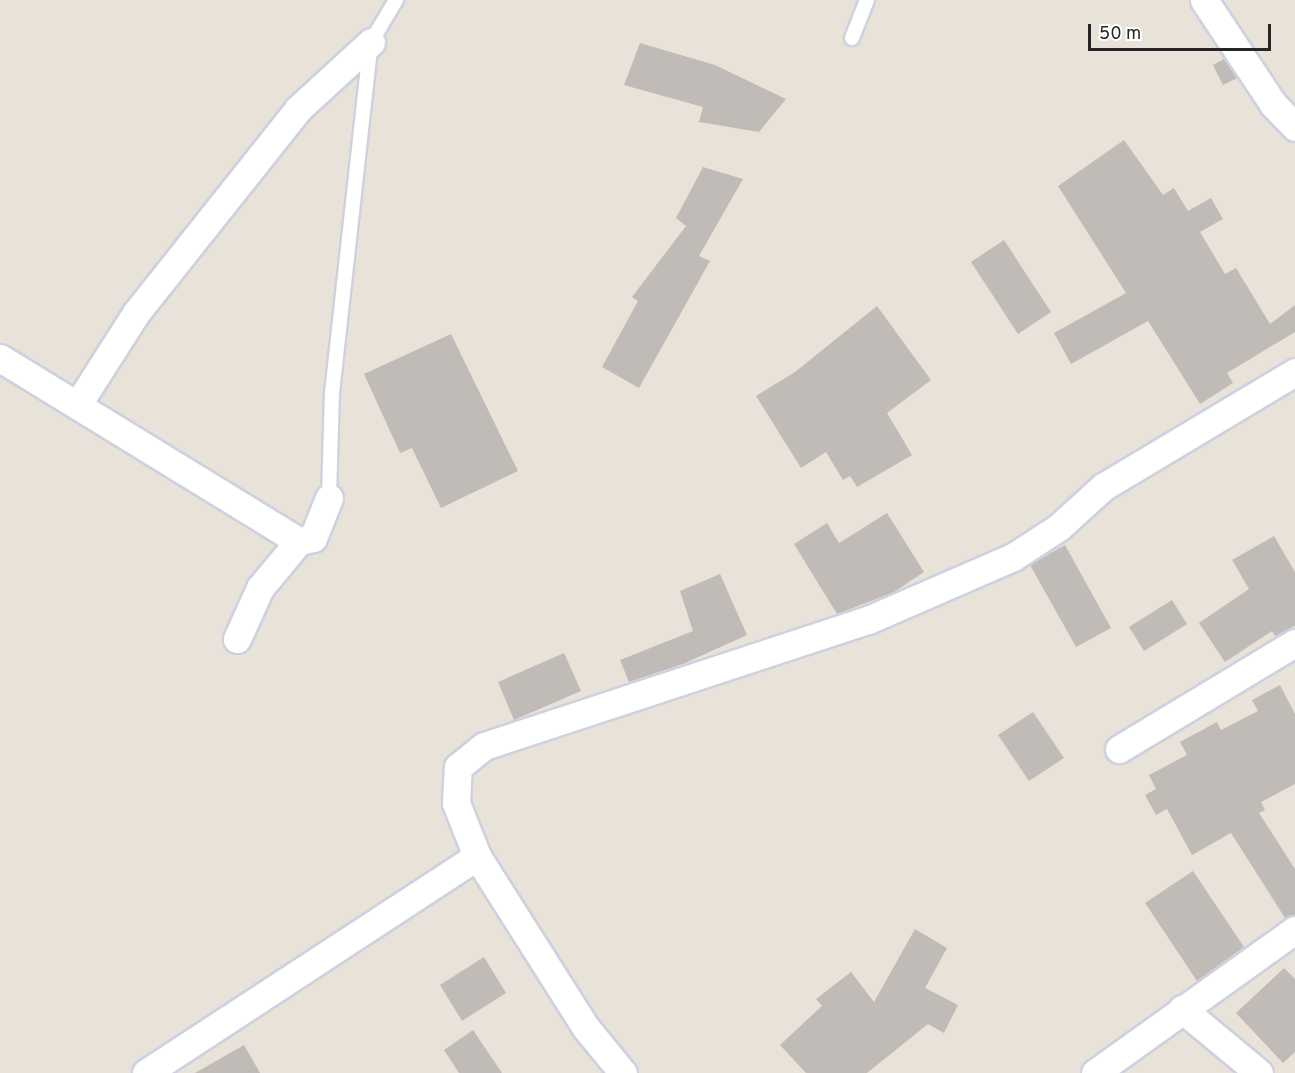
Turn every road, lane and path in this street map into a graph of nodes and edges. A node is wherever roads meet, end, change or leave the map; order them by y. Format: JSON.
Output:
{"nodes":[{"id":1,"x":396,"y":0,"type":"edge"},
{"id":2,"x":867,"y":0,"type":"edge"},
{"id":3,"x":1204,"y":0,"type":"edge"},
{"id":4,"x":852,"y":38,"type":"dead end"},
{"id":5,"x":371,"y":42,"type":"junction"},
{"id":6,"x":1295,"y":127,"type":"edge"},
{"id":7,"x":0,"y":358,"type":"edge"},
{"id":8,"x":1295,"y":372,"type":"edge"},
{"id":9,"x":78,"y":404,"type":"junction"},
{"id":10,"x":328,"y":498,"type":"joint"},
{"id":11,"x":299,"y":541,"type":"junction"},
{"id":12,"x":237,"y":639,"type":"dead end"},
{"id":13,"x":1295,"y":643,"type":"edge"},
{"id":14,"x":1119,"y":749,"type":"dead end"},
{"id":15,"x":477,"y":856,"type":"junction"},
{"id":16,"x":1295,"y":930,"type":"edge"},
{"id":17,"x":1182,"y":1009,"type":"junction"},
{"id":18,"x":146,"y":1073,"type":"edge"},
{"id":19,"x":623,"y":1073,"type":"edge"},
{"id":20,"x":1095,"y":1073,"type":"edge"},
{"id":21,"x":1258,"y":1073,"type":"edge"}],
"edges":[{"from":1,"to":5,"type":"lane"},
{"from":2,"to":4,"type":"lane"},
{"from":3,"to":6,"type":"street"},
{"from":5,"to":9,"type":"street"},
{"from":5,"to":10,"type":"lane"},
{"from":7,"to":9,"type":"street"},
{"from":8,"to":15,"type":"street"},
{"from":9,"to":11,"type":"street"},
{"from":10,"to":11,"type":"street"},
{"from":11,"to":12,"type":"street"},
{"from":13,"to":14,"type":"street"},
{"from":15,"to":18,"type":"street"},
{"from":15,"to":19,"type":"street"},
{"from":16,"to":17,"type":"street"},
{"from":17,"to":20,"type":"street"},
{"from":17,"to":21,"type":"street"}]}
